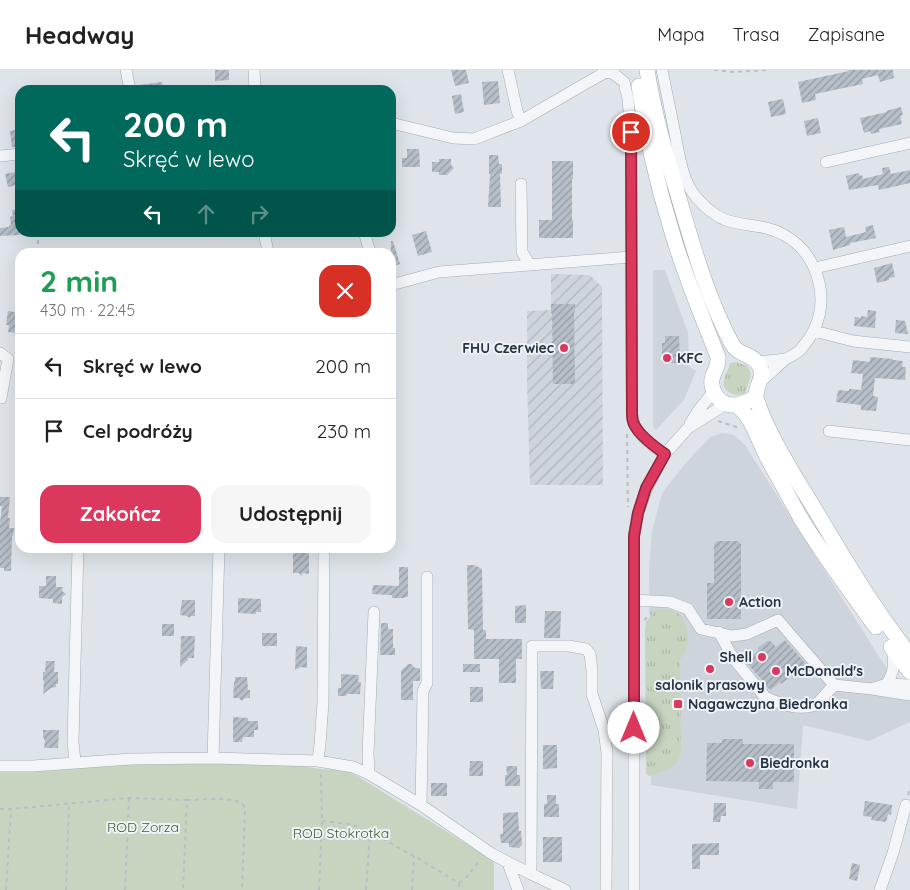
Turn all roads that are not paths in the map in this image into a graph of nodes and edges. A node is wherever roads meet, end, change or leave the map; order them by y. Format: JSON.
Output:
{"nodes":[{"id":1,"x":126,"y":70,"type":"edge"},
{"id":2,"x":254,"y":70,"type":"edge"},
{"id":3,"x":508,"y":70,"type":"edge"},
{"id":4,"x":637,"y":70,"type":"edge"},
{"id":5,"x":647,"y":70,"type":"edge"},
{"id":6,"x":662,"y":70,"type":"edge"},
{"id":7,"x":129,"y":85,"type":"edge"},
{"id":8,"x":255,"y":85,"type":"edge"},
{"id":9,"x":521,"y":121,"type":"junction"},
{"id":10,"x":396,"y":124,"type":"edge"},
{"id":11,"x":910,"y":143,"type":"edge"},
{"id":12,"x":15,"y":154,"type":"edge"},
{"id":13,"x":0,"y":156,"type":"edge"},
{"id":14,"x":826,"y":162,"type":"dead end"},
{"id":15,"x":521,"y":184,"type":"dead end"},
{"id":16,"x":910,"y":246,"type":"edge"},
{"id":17,"x":631,"y":257,"type":"junction"},
{"id":18,"x":530,"y":265,"type":"junction"},
{"id":19,"x":815,"y":268,"type":"junction"},
{"id":20,"x":396,"y":284,"type":"edge"},
{"id":21,"x":814,"y":331,"type":"junction"},
{"id":22,"x":910,"y":347,"type":"edge"},
{"id":23,"x":743,"y":354,"type":"junction"},
{"id":24,"x":7,"y":357,"type":"edge"},
{"id":25,"x":786,"y":360,"type":"junction"},
{"id":26,"x":719,"y":362,"type":"junction"},
{"id":27,"x":758,"y":362,"type":"junction"},
{"id":28,"x":760,"y":382,"type":"junction"},
{"id":29,"x":713,"y":392,"type":"junction"},
{"id":30,"x":756,"y":397,"type":"junction"},
{"id":31,"x":0,"y":398,"type":"edge"},
{"id":32,"x":731,"y":405,"type":"junction"},
{"id":33,"x":688,"y":428,"type":"junction"},
{"id":34,"x":829,"y":431,"type":"dead end"},
{"id":35,"x":910,"y":440,"type":"edge"},
{"id":36,"x":665,"y":454,"type":"junction"},
{"id":37,"x":78,"y":553,"type":"edge"},
{"id":38,"x":219,"y":553,"type":"edge"},
{"id":39,"x":324,"y":553,"type":"edge"},
{"id":40,"x":427,"y":577,"type":"dead end"},
{"id":41,"x":634,"y":600,"type":"junction"},
{"id":42,"x":374,"y":612,"type":"dead end"},
{"id":43,"x":719,"y":632,"type":"junction"},
{"id":44,"x":892,"y":648,"type":"junction"},
{"id":45,"x":910,"y":655,"type":"edge"},
{"id":46,"x":910,"y":672,"type":"edge"},
{"id":47,"x":888,"y":684,"type":"junction"},
{"id":48,"x":834,"y":685,"type":"junction"},
{"id":49,"x":910,"y":685,"type":"edge"},
{"id":50,"x":872,"y":688,"type":"junction"},
{"id":51,"x":910,"y":695,"type":"edge"},
{"id":52,"x":213,"y":758,"type":"junction"},
{"id":53,"x":75,"y":762,"type":"junction"},
{"id":54,"x":321,"y":764,"type":"junction"},
{"id":55,"x":0,"y":766,"type":"edge"},
{"id":56,"x":369,"y":774,"type":"junction"},
{"id":57,"x":421,"y":805,"type":"junction"},
{"id":58,"x":906,"y":805,"type":"dead end"},
{"id":59,"x":508,"y":863,"type":"junction"},
{"id":60,"x":531,"y":874,"type":"junction"},
{"id":61,"x":518,"y":890,"type":"edge"},
{"id":62,"x":565,"y":890,"type":"edge"},
{"id":63,"x":606,"y":890,"type":"edge"},
{"id":64,"x":634,"y":890,"type":"edge"},
{"id":65,"x":880,"y":890,"type":"edge"}],
"edges":[{"from":1,"to":7,"type":"street"},
{"from":2,"to":8,"type":"street"},
{"from":3,"to":9,"type":"street"},
{"from":4,"to":26,"type":"main road"},
{"from":5,"to":23,"type":"main road"},
{"from":6,"to":19,"type":"street"},
{"from":9,"to":10,"type":"street"},
{"from":9,"to":17,"type":"street"},
{"from":11,"to":14,"type":"street"},
{"from":12,"to":13,"type":"street"},
{"from":15,"to":18,"type":"street"},
{"from":16,"to":19,"type":"street"},
{"from":17,"to":18,"type":"street"},
{"from":17,"to":36,"type":"street"},
{"from":18,"to":20,"type":"street"},
{"from":19,"to":21,"type":"street"},
{"from":21,"to":22,"type":"street"},
{"from":21,"to":25,"type":"street"},
{"from":23,"to":26,"type":"main road"},
{"from":23,"to":27,"type":"main road"},
{"from":24,"to":31,"type":"street"},
{"from":25,"to":27,"type":"street"},
{"from":25,"to":28,"type":"street"},
{"from":26,"to":29,"type":"main road"},
{"from":27,"to":28,"type":"main road"},
{"from":28,"to":30,"type":"main road"},
{"from":29,"to":32,"type":"main road"},
{"from":29,"to":33,"type":"street"},
{"from":30,"to":32,"type":"main road"},
{"from":30,"to":45,"type":"main road"},
{"from":32,"to":33,"type":"street"},
{"from":32,"to":44,"type":"main road"},
{"from":33,"to":36,"type":"street"},
{"from":34,"to":35,"type":"street"},
{"from":36,"to":41,"type":"street"},
{"from":37,"to":53,"type":"street"},
{"from":38,"to":52,"type":"street"},
{"from":39,"to":54,"type":"street"},
{"from":40,"to":57,"type":"street"},
{"from":41,"to":43,"type":"street"},
{"from":41,"to":64,"type":"street"},
{"from":42,"to":56,"type":"street"},
{"from":43,"to":48,"type":"street"},
{"from":43,"to":48,"type":"street"},
{"from":44,"to":46,"type":"main road"},
{"from":44,"to":47,"type":"street"},
{"from":47,"to":49,"type":"street"},
{"from":47,"to":50,"type":"street"},
{"from":48,"to":50,"type":"street"},
{"from":50,"to":51,"type":"street"},
{"from":52,"to":53,"type":"street"},
{"from":52,"to":54,"type":"street"},
{"from":53,"to":55,"type":"street"},
{"from":54,"to":56,"type":"street"},
{"from":56,"to":57,"type":"street"},
{"from":57,"to":59,"type":"street"},
{"from":58,"to":65,"type":"street"},
{"from":59,"to":60,"type":"street"},
{"from":59,"to":61,"type":"street"},
{"from":60,"to":62,"type":"street"},
{"from":60,"to":63,"type":"street"}]}
